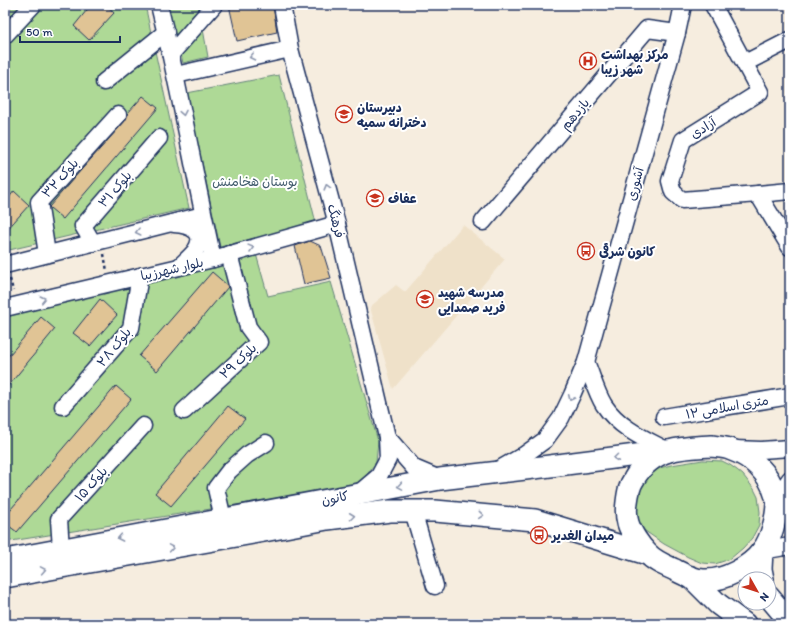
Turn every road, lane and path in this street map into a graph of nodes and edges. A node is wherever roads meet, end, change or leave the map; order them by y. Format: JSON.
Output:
{"nodes":[{"id":1,"x":33,"y":5,"type":"edge"},
{"id":2,"x":159,"y":5,"type":"edge"},
{"id":3,"x":214,"y":5,"type":"edge"},
{"id":4,"x":282,"y":5,"type":"edge"},
{"id":5,"x":683,"y":5,"type":"edge"},
{"id":6,"x":713,"y":5,"type":"edge"},
{"id":7,"x":166,"y":32,"type":"junction"},
{"id":8,"x":677,"y":33,"type":"junction"},
{"id":9,"x":5,"y":35,"type":"edge"},
{"id":10,"x":790,"y":40,"type":"edge"},
{"id":11,"x":290,"y":49,"type":"junction"},
{"id":12,"x":171,"y":54,"type":"junction"},
{"id":13,"x":745,"y":63,"type":"junction"},
{"id":14,"x":176,"y":75,"type":"junction"},
{"id":15,"x":104,"y":82,"type":"dead end"},
{"id":16,"x":118,"y":115,"type":"dead end"},
{"id":17,"x":159,"y":138,"type":"dead end"},
{"id":18,"x":790,"y":191,"type":"edge"},
{"id":19,"x":758,"y":194,"type":"junction"},
{"id":20,"x":203,"y":216,"type":"junction"},
{"id":21,"x":483,"y":222,"type":"dead end"},
{"id":22,"x":169,"y":224,"type":"junction"},
{"id":23,"x":337,"y":224,"type":"junction"},
{"id":24,"x":98,"y":242,"type":"junction"},
{"id":25,"x":790,"y":247,"type":"edge"},
{"id":26,"x":47,"y":254,"type":"junction"},
{"id":27,"x":229,"y":254,"type":"junction"},
{"id":28,"x":214,"y":259,"type":"junction"},
{"id":29,"x":6,"y":264,"type":"edge"},
{"id":30,"x":179,"y":267,"type":"junction"},
{"id":31,"x":140,"y":276,"type":"junction"},
{"id":32,"x":109,"y":283,"type":"junction"},
{"id":33,"x":11,"y":307,"type":"edge"},
{"id":34,"x":586,"y":362,"type":"junction"},
{"id":35,"x":790,"y":396,"type":"edge"},
{"id":36,"x":63,"y":406,"type":"dead end"},
{"id":37,"x":184,"y":411,"type":"dead end"},
{"id":38,"x":664,"y":417,"type":"dead end"},
{"id":39,"x":143,"y":426,"type":"dead end"},
{"id":40,"x":387,"y":437,"type":"junction"},
{"id":41,"x":266,"y":442,"type":"dead end"},
{"id":42,"x":790,"y":448,"type":"edge"},
{"id":43,"x":731,"y":449,"type":"junction"},
{"id":44,"x":668,"y":451,"type":"junction"},
{"id":45,"x":494,"y":472,"type":"junction"},
{"id":46,"x":440,"y":479,"type":"junction"},
{"id":47,"x":790,"y":479,"type":"edge"},
{"id":48,"x":359,"y":493,"type":"junction"},
{"id":49,"x":784,"y":508,"type":"edge"},
{"id":50,"x":413,"y":511,"type":"junction"},
{"id":51,"x":311,"y":512,"type":"junction"},
{"id":52,"x":223,"y":519,"type":"junction"},
{"id":53,"x":262,"y":522,"type":"junction"},
{"id":54,"x":790,"y":546,"type":"edge"},
{"id":55,"x":60,"y":549,"type":"junction"},
{"id":56,"x":762,"y":551,"type":"junction"},
{"id":57,"x":647,"y":554,"type":"junction"},
{"id":58,"x":5,"y":560,"type":"edge"},
{"id":59,"x":761,"y":571,"type":"edge"},
{"id":60,"x":5,"y":577,"type":"edge"},
{"id":61,"x":691,"y":577,"type":"junction"},
{"id":62,"x":435,"y":586,"type":"dead end"},
{"id":63,"x":718,"y":604,"type":"junction"},
{"id":64,"x":777,"y":606,"type":"edge"},
{"id":65,"x":773,"y":611,"type":"edge"},
{"id":66,"x":790,"y":621,"type":"edge"},
{"id":67,"x":734,"y":624,"type":"edge"},
{"id":68,"x":745,"y":624,"type":"edge"},
{"id":69,"x":781,"y":624,"type":"edge"}],
"edges":[{"from":1,"to":9,"type":"street"},
{"from":2,"to":7,"type":"street"},
{"from":3,"to":12,"type":"street"},
{"from":4,"to":11,"type":"street","name":"فرهنگ"},
{"from":5,"to":8,"type":"street","name":"آشوری"},
{"from":6,"to":13,"type":"street","name":"آزادی"},
{"from":7,"to":12,"type":"street"},
{"from":7,"to":15,"type":"street"},
{"from":8,"to":21,"type":"street","name":"یازدهم"},
{"from":8,"to":34,"type":"street","name":"آشوری"},
{"from":10,"to":13,"type":"street"},
{"from":11,"to":14,"type":"street","one_way":true},
{"from":23,"to":11,"type":"street","name":"فرهنگ","one_way":true},
{"from":12,"to":14,"type":"street"},
{"from":13,"to":19,"type":"street","name":"آزادی"},
{"from":14,"to":20,"type":"street","one_way":true},
{"from":16,"to":26,"type":"street","name":"بلوک ۳۲"},
{"from":17,"to":24,"type":"street","name":"بلوک ۳۱"},
{"from":18,"to":19,"type":"street","name":"آزادی"},
{"from":19,"to":25,"type":"street"},
{"from":20,"to":22,"type":"street"},
{"from":20,"to":28,"type":"street"},
{"from":22,"to":24,"type":"street","one_way":true},
{"from":22,"to":30,"type":"street"},
{"from":27,"to":23,"type":"street","name":"بلوار شهرزیبا","one_way":true},
{"from":23,"to":40,"type":"street","name":"فرهنگ"},
{"from":24,"to":26,"type":"street"},
{"from":24,"to":32,"type":"path"},
{"from":26,"to":29,"type":"street"},
{"from":27,"to":28,"type":"street","name":"بلوار شهرزیبا"},
{"from":27,"to":37,"type":"street","name":"بلوک ۲۹"},
{"from":28,"to":30,"type":"street","name":"بلوار شهرزیبا"},
{"from":29,"to":33,"type":"path"},
{"from":30,"to":31,"type":"street","name":"بلوار شهرزیبا"},
{"from":31,"to":32,"type":"street","name":"بلوار شهرزیبا"},
{"from":31,"to":36,"type":"street","name":"بلوک ۲۸"},
{"from":33,"to":32,"type":"street","name":"بلوار شهرزیبا","one_way":true},
{"from":34,"to":44,"type":"street"},
{"from":34,"to":45,"type":"street","name":"آشوری","one_way":true},
{"from":35,"to":38,"type":"street","name":"۱۲ متری اسلامی"},
{"from":39,"to":55,"type":"street","name":"بلوک ۱۵"},
{"from":40,"to":46,"type":"street"},
{"from":40,"to":48,"type":"street","name":"فرهنگ"},
{"from":41,"to":52,"type":"street"},
{"from":42,"to":43,"type":"street"},
{"from":43,"to":44,"type":"main road"},
{"from":43,"to":49,"type":"main road"},
{"from":44,"to":45,"type":"main road","name":"کانون","one_way":true},
{"from":44,"to":57,"type":"main road"},
{"from":45,"to":46,"type":"main road","name":"کانون"},
{"from":46,"to":48,"type":"main road","name":"کانون","one_way":true},
{"from":47,"to":49,"type":"street"},
{"from":48,"to":51,"type":"main road","name":"کانون"},
{"from":49,"to":56,"type":"main road"},
{"from":51,"to":50,"type":"main road","name":"کانون","one_way":true},
{"from":50,"to":57,"type":"main road","name":"کانون","one_way":true},
{"from":50,"to":62,"type":"street"},
{"from":51,"to":53,"type":"main road","name":"کانون"},
{"from":52,"to":53,"type":"main road","name":"کانون"},
{"from":52,"to":55,"type":"main road","name":"کانون","one_way":true},
{"from":60,"to":53,"type":"main road","name":"کانون","one_way":true},
{"from":54,"to":56,"type":"street"},
{"from":55,"to":58,"type":"main road","name":"کانون"},
{"from":56,"to":59,"type":"main road"},
{"from":56,"to":61,"type":"main road"},
{"from":57,"to":61,"type":"main road"},
{"from":61,"to":63,"type":"main road"},
{"from":63,"to":67,"type":"main road"},
{"from":63,"to":68,"type":"main road"},
{"from":64,"to":66,"type":"main road"},
{"from":65,"to":69,"type":"main road"}]}
